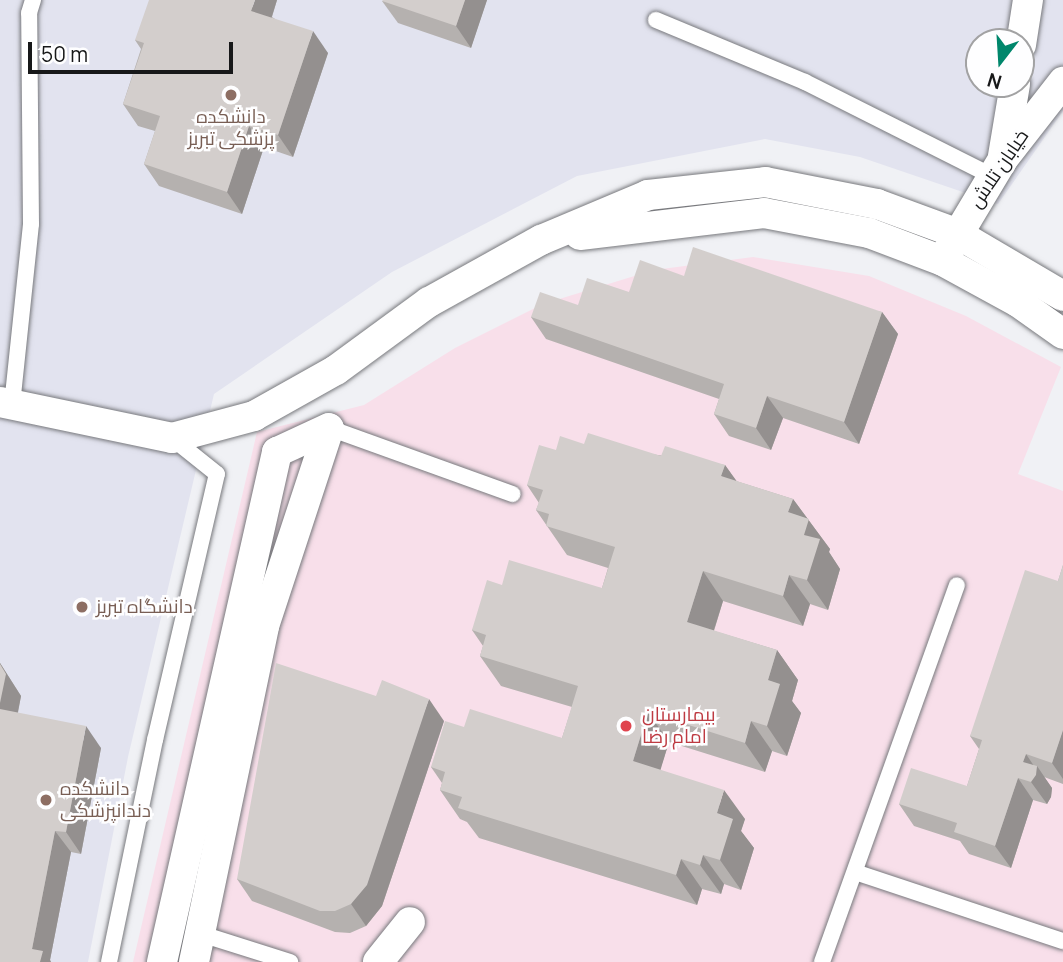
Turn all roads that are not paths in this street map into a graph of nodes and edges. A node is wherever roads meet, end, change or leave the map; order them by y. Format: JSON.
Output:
{"nodes":[{"id":1,"x":33,"y":0,"type":"edge"},
{"id":2,"x":1028,"y":0,"type":"edge"},
{"id":3,"x":656,"y":20,"type":"dead end"},
{"id":4,"x":1024,"y":28,"type":"edge"},
{"id":5,"x":1063,"y":82,"type":"edge"},
{"id":6,"x":1012,"y":98,"type":"edge"},
{"id":7,"x":997,"y":168,"type":"junction"},
{"id":8,"x":956,"y":233,"type":"junction"},
{"id":9,"x":541,"y":240,"type":"junction"},
{"id":10,"x":943,"y":261,"type":"junction"},
{"id":11,"x":1063,"y":296,"type":"edge"},
{"id":12,"x":1063,"y":334,"type":"edge"},
{"id":13,"x":6,"y":403,"type":"edge"},
{"id":14,"x":329,"y":428,"type":"junction"},
{"id":15,"x":172,"y":438,"type":"junction"},
{"id":16,"x":512,"y":494,"type":"dead end"},
{"id":17,"x":957,"y":585,"type":"dead end"},
{"id":18,"x":855,"y":872,"type":"junction"},
{"id":19,"x":410,"y":922,"type":"dead end"},
{"id":20,"x":170,"y":923,"type":"junction"},
{"id":21,"x":1063,"y":941,"type":"edge"},
{"id":22,"x":197,"y":948,"type":"edge"},
{"id":23,"x":110,"y":962,"type":"edge"},
{"id":24,"x":162,"y":962,"type":"edge"},
{"id":25,"x":290,"y":962,"type":"edge"},
{"id":26,"x":379,"y":962,"type":"edge"},
{"id":27,"x":822,"y":962,"type":"edge"}],
"edges":[{"from":1,"to":13,"type":"lane"},
{"from":2,"to":4,"type":"street"},
{"from":3,"to":7,"type":"lane"},
{"from":5,"to":7,"type":"street","name":"خیابان تلاش"},
{"from":6,"to":7,"type":"street"},
{"from":7,"to":8,"type":"street","name":"خیابان تلاش"},
{"from":8,"to":9,"type":"street"},
{"from":8,"to":10,"type":"street","name":"خیابان تلاش"},
{"from":8,"to":11,"type":"street"},
{"from":9,"to":10,"type":"street"},
{"from":9,"to":15,"type":"street"},
{"from":10,"to":12,"type":"street"},
{"from":13,"to":15,"type":"street"},
{"from":14,"to":16,"type":"lane"},
{"from":14,"to":20,"type":"street"},
{"from":14,"to":22,"type":"street"},
{"from":15,"to":23,"type":"lane"},
{"from":17,"to":18,"type":"lane"},
{"from":18,"to":21,"type":"lane"},
{"from":18,"to":27,"type":"lane"},
{"from":19,"to":26,"type":"street"},
{"from":20,"to":22,"type":"lane"},
{"from":20,"to":24,"type":"street"},
{"from":22,"to":25,"type":"lane"}]}
